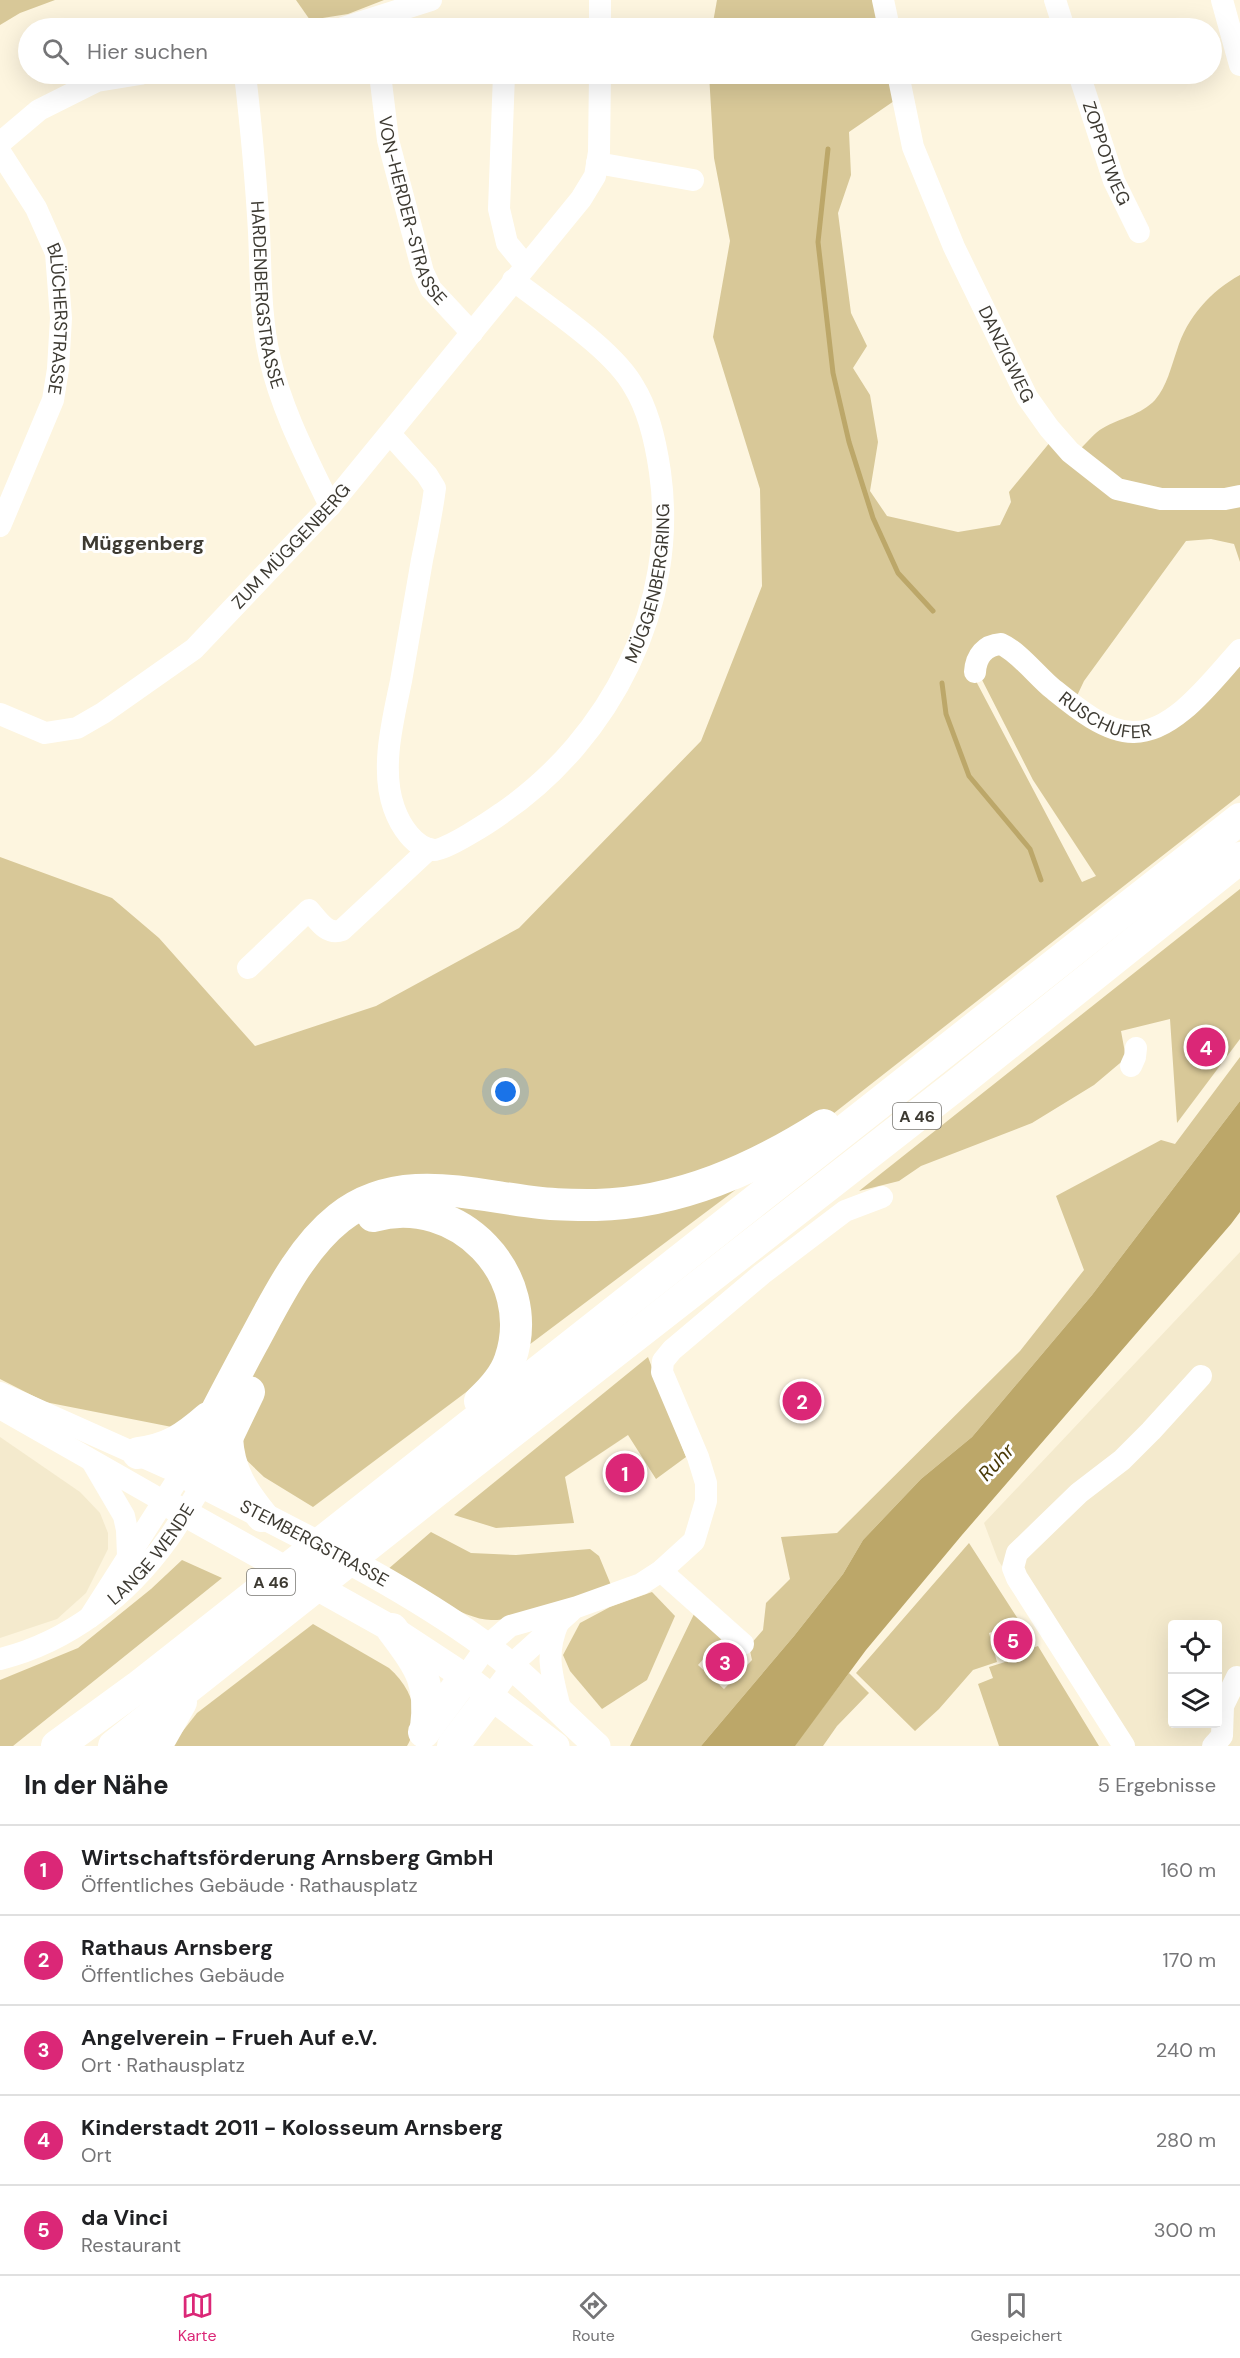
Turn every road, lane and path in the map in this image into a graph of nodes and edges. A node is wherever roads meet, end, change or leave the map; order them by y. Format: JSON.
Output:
{"nodes":[{"id":1,"x":431,"y":0,"type":"edge"},
{"id":2,"x":600,"y":0,"type":"edge"},
{"id":3,"x":883,"y":0,"type":"edge"},
{"id":4,"x":1055,"y":0,"type":"edge"},
{"id":5,"x":1222,"y":0,"type":"edge"},
{"id":6,"x":389,"y":18,"type":"edge"},
{"id":7,"x":600,"y":18,"type":"edge"},
{"id":8,"x":887,"y":18,"type":"edge"},
{"id":9,"x":1061,"y":18,"type":"edge"},
{"id":10,"x":1240,"y":65,"type":"edge"},
{"id":11,"x":91,"y":84,"type":"edge"},
{"id":12,"x":245,"y":84,"type":"edge"},
{"id":13,"x":381,"y":84,"type":"edge"},
{"id":14,"x":504,"y":84,"type":"edge"},
{"id":15,"x":600,"y":84,"type":"edge"},
{"id":16,"x":900,"y":84,"type":"edge"},
{"id":17,"x":1082,"y":84,"type":"edge"},
{"id":18,"x":0,"y":143,"type":"edge"},
{"id":19,"x":0,"y":152,"type":"edge"},
{"id":20,"x":597,"y":163,"type":"junction"},
{"id":21,"x":693,"y":180,"type":"dead end"},
{"id":22,"x":1139,"y":232,"type":"dead end"},
{"id":23,"x":520,"y":273,"type":"junction"},
{"id":24,"x":472,"y":333,"type":"junction"},
{"id":25,"x":390,"y":434,"type":"junction"},
{"id":26,"x":1240,"y":496,"type":"edge"},
{"id":27,"x":330,"y":506,"type":"junction"},
{"id":28,"x":0,"y":526,"type":"edge"},
{"id":29,"x":1240,"y":651,"type":"edge"},
{"id":30,"x":975,"y":672,"type":"dead end"},
{"id":31,"x":0,"y":714,"type":"edge"},
{"id":32,"x":1240,"y":819,"type":"edge"},
{"id":33,"x":429,"y":849,"type":"junction"},
{"id":34,"x":1240,"y":858,"type":"edge"},
{"id":35,"x":248,"y":968,"type":"dead end"},
{"id":36,"x":957,"y":1042,"type":"junction"},
{"id":37,"x":882,"y":1197,"type":"dead end"},
{"id":38,"x":1201,"y":1376,"type":"dead end"},
{"id":39,"x":0,"y":1393,"type":"edge"},
{"id":40,"x":0,"y":1408,"type":"edge"},
{"id":41,"x":221,"y":1425,"type":"junction"},
{"id":42,"x":138,"y":1453,"type":"junction"},
{"id":43,"x":90,"y":1459,"type":"junction"},
{"id":44,"x":407,"y":1473,"type":"junction"},
{"id":45,"x":192,"y":1479,"type":"junction"},
{"id":46,"x":173,"y":1507,"type":"junction"},
{"id":47,"x":262,"y":1516,"type":"junction"},
{"id":48,"x":128,"y":1556,"type":"junction"},
{"id":49,"x":661,"y":1571,"type":"junction"},
{"id":50,"x":568,"y":1613,"type":"junction"},
{"id":51,"x":90,"y":1617,"type":"junction"},
{"id":52,"x":392,"y":1629,"type":"junction"},
{"id":53,"x":743,"y":1644,"type":"dead end"},
{"id":54,"x":487,"y":1646,"type":"junction"},
{"id":55,"x":0,"y":1659,"type":"edge"},
{"id":56,"x":512,"y":1667,"type":"junction"},
{"id":57,"x":465,"y":1677,"type":"junction"},
{"id":58,"x":1237,"y":1677,"type":"dead end"},
{"id":59,"x":192,"y":1683,"type":"junction"},
{"id":60,"x":491,"y":1696,"type":"junction"},
{"id":61,"x":561,"y":1713,"type":"junction"},
{"id":62,"x":421,"y":1737,"type":"edge"},
{"id":63,"x":57,"y":1746,"type":"edge"},
{"id":64,"x":114,"y":1746,"type":"edge"},
{"id":65,"x":156,"y":1746,"type":"edge"},
{"id":66,"x":453,"y":1746,"type":"edge"},
{"id":67,"x":556,"y":1746,"type":"edge"},
{"id":68,"x":597,"y":1746,"type":"edge"},
{"id":69,"x":1124,"y":1746,"type":"edge"},
{"id":70,"x":1213,"y":1746,"type":"edge"}],
"edges":[{"from":1,"to":6,"type":"street"},
{"from":2,"to":7,"type":"street"},
{"from":3,"to":8,"type":"street"},
{"from":4,"to":9,"type":"street"},
{"from":5,"to":10,"type":"street"},
{"from":11,"to":18,"type":"street"},
{"from":12,"to":27,"type":"street","name":"HARDENBERGSTRASSE"},
{"from":13,"to":24,"type":"street","name":"VON-HERDER-STRASSE"},
{"from":14,"to":23,"type":"street"},
{"from":15,"to":20,"type":"street","name":"ZUM MÜGGENBERG"},
{"from":16,"to":26,"type":"street","name":"DANZIGWEG"},
{"from":17,"to":22,"type":"street","name":"ZOPPOTWEG"},
{"from":19,"to":28,"type":"street","name":"BLÜCHERSTRASSE"},
{"from":20,"to":21,"type":"street"},
{"from":20,"to":23,"type":"street","name":"ZUM MÜGGENBERG"},
{"from":23,"to":24,"type":"street","name":"ZUM MÜGGENBERG"},
{"from":23,"to":33,"type":"street","name":"MÜGGENBERGRING"},
{"from":24,"to":25,"type":"street","name":"ZUM MÜGGENBERG"},
{"from":25,"to":27,"type":"street","name":"ZUM MÜGGENBERG"},
{"from":25,"to":33,"type":"street"},
{"from":27,"to":31,"type":"street","name":"ZUM MÜGGENBERG"},
{"from":29,"to":30,"type":"street","name":"RUSCHUFER"},
{"from":32,"to":36,"type":"highway","number":"A 46"},
{"from":33,"to":35,"type":"street","name":"MÜGGENBERGRING"},
{"from":34,"to":59,"type":"highway","number":"A 46"},
{"from":36,"to":41,"type":"highway"},
{"from":36,"to":44,"type":"highway","number":"A 46"},
{"from":37,"to":49,"type":"street"},
{"from":38,"to":69,"type":"street"},
{"from":39,"to":42,"type":"street","name":"STEMBERGSTRASSE"},
{"from":40,"to":43,"type":"street","name":"STEMBERGSTRASSE"},
{"from":41,"to":42,"type":"highway"},
{"from":41,"to":44,"type":"highway"},
{"from":41,"to":45,"type":"highway"},
{"from":41,"to":47,"type":"highway"},
{"from":42,"to":45,"type":"street","name":"STEMBERGSTRASSE"},
{"from":43,"to":46,"type":"street","name":"STEMBERGSTRASSE"},
{"from":43,"to":48,"type":"street","name":"LANGE WENDE"},
{"from":44,"to":63,"type":"highway","number":"A 46"},
{"from":45,"to":46,"type":"street","name":"LANGE WENDE"},
{"from":45,"to":47,"type":"main road","name":"STEMBERGSTRASSE"},
{"from":46,"to":48,"type":"street","name":"LANGE WENDE"},
{"from":46,"to":51,"type":"street","name":"LANGE WENDE"},
{"from":46,"to":52,"type":"main road","name":"STEMBERGSTRASSE"},
{"from":47,"to":54,"type":"main road","name":"STEMBERGSTRASSE"},
{"from":48,"to":51,"type":"street","name":"LANGE WENDE"},
{"from":49,"to":50,"type":"street"},
{"from":49,"to":53,"type":"street"},
{"from":50,"to":54,"type":"street"},
{"from":50,"to":56,"type":"street"},
{"from":50,"to":61,"type":"street"},
{"from":51,"to":55,"type":"street","name":"LANGE WENDE"},
{"from":52,"to":57,"type":"main road","name":"STEMBERGSTRASSE"},
{"from":52,"to":62,"type":"highway"},
{"from":54,"to":56,"type":"main road","name":"STEMBERGSTRASSE"},
{"from":54,"to":57,"type":"street"},
{"from":56,"to":60,"type":"street"},
{"from":56,"to":61,"type":"main road","name":"STEMBERGSTRASSE"},
{"from":57,"to":60,"type":"main road","name":"STEMBERGSTRASSE"},
{"from":57,"to":62,"type":"highway"},
{"from":58,"to":70,"type":"street"},
{"from":59,"to":64,"type":"highway","number":"A 46"},
{"from":59,"to":65,"type":"highway"},
{"from":60,"to":66,"type":"highway"},
{"from":60,"to":67,"type":"main road","name":"STEMBERGSTRASSE"},
{"from":61,"to":68,"type":"main road","name":"STEMBERGSTRASSE"}]}
